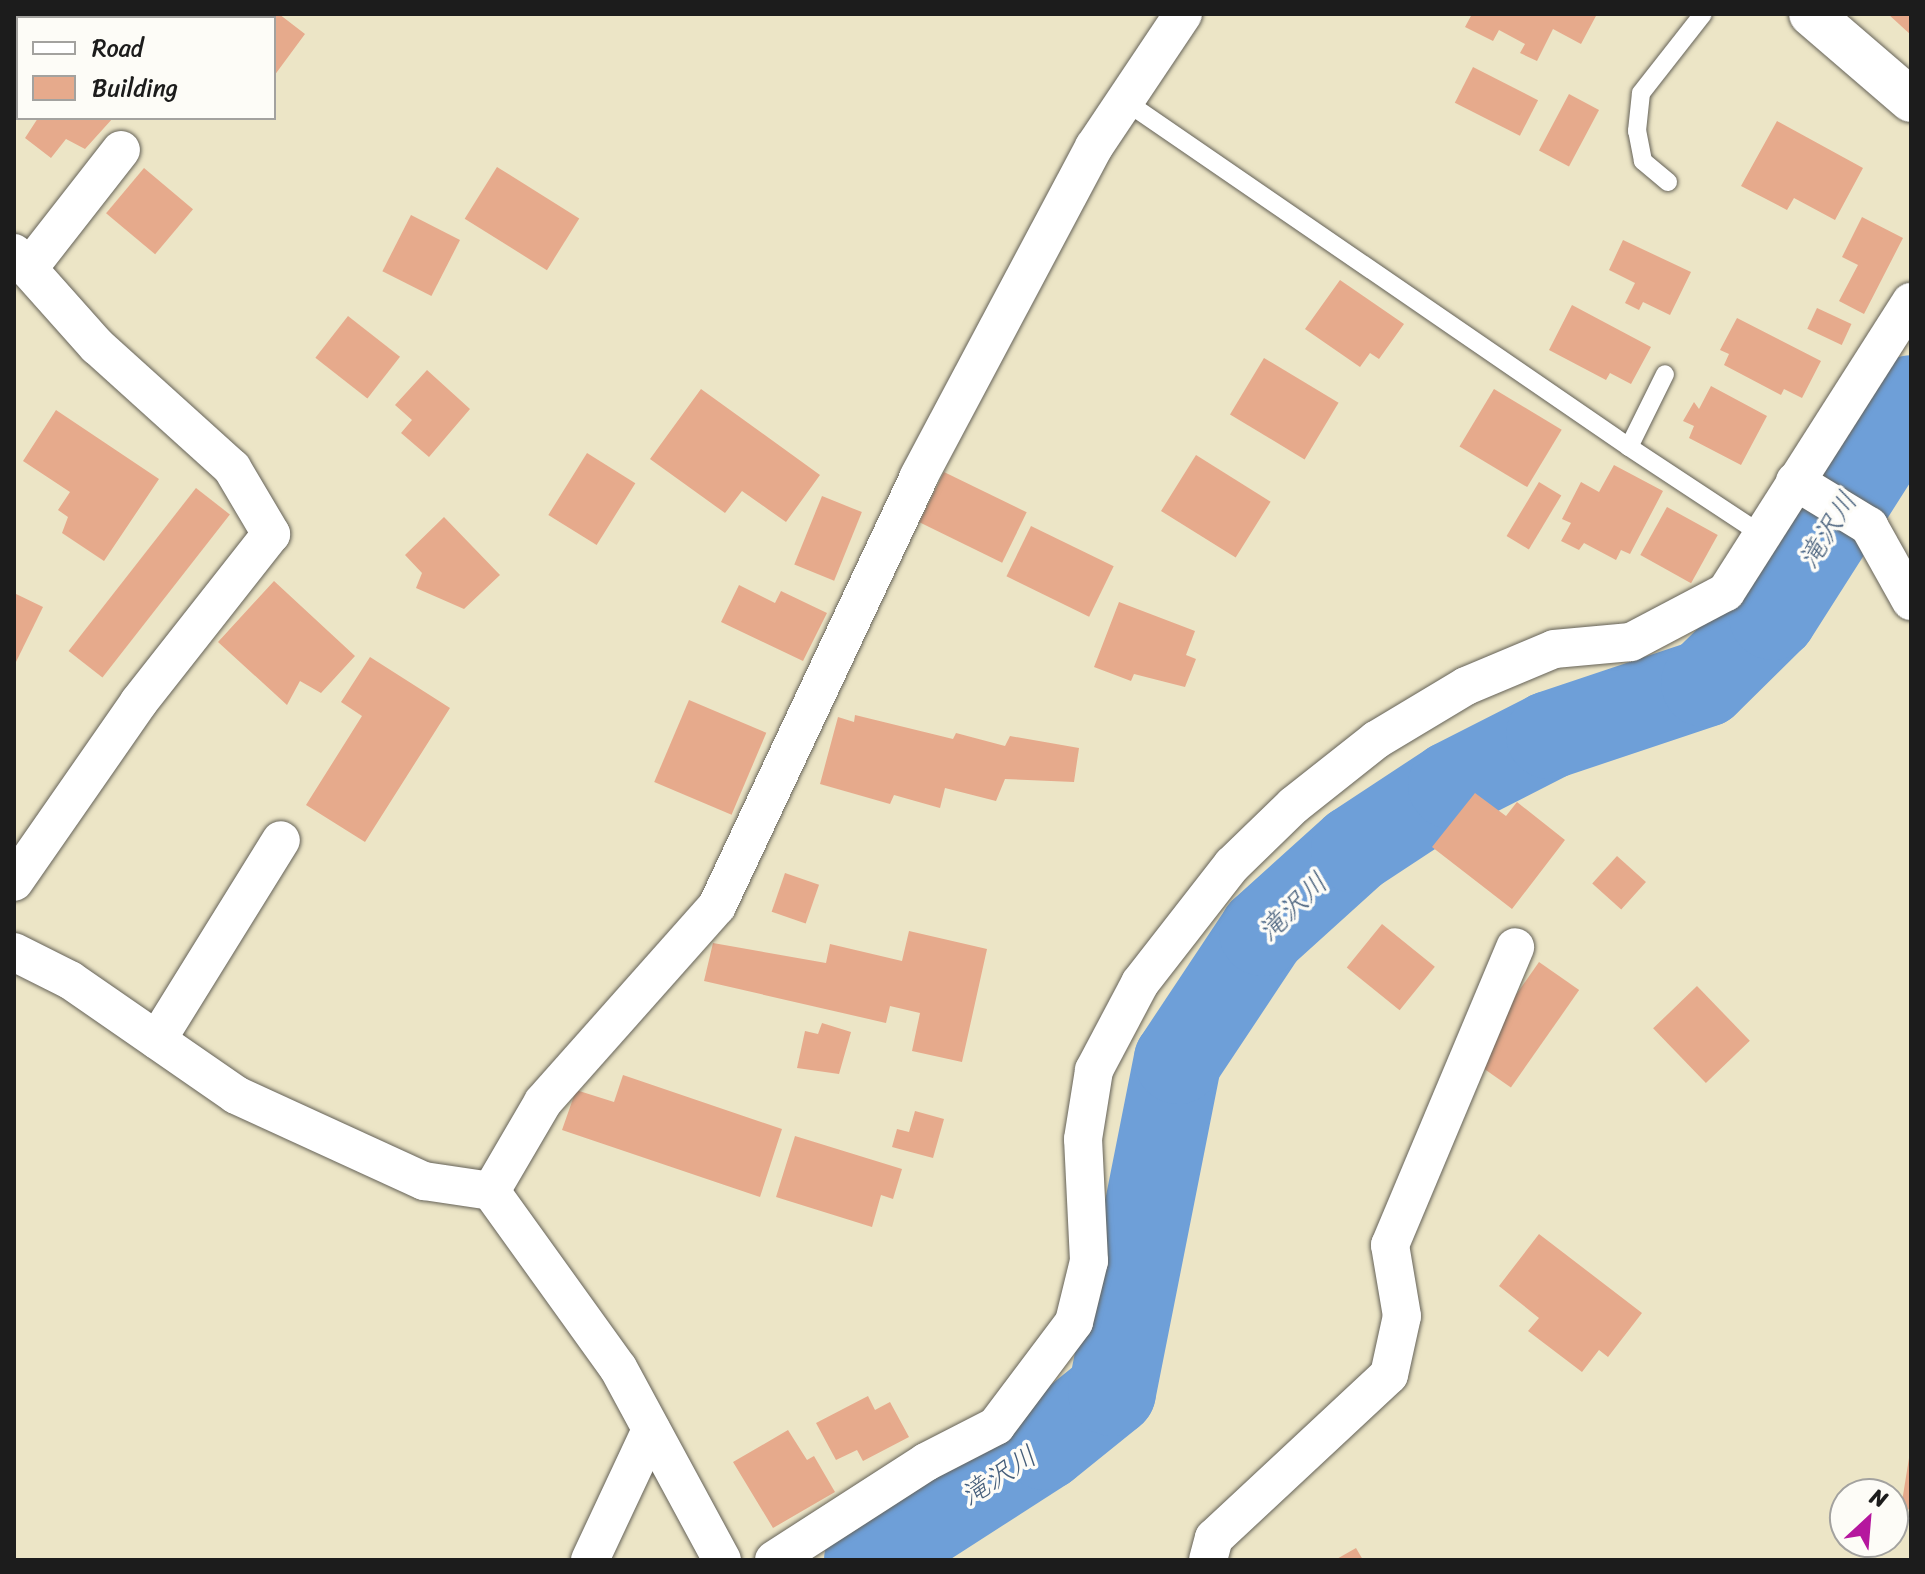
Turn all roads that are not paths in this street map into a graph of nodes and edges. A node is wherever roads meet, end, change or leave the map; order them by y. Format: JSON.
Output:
{"nodes":[{"id":1,"x":1183,"y":14,"type":"edge"},
{"id":2,"x":1703,"y":14,"type":"edge"},
{"id":3,"x":1811,"y":14,"type":"edge"},
{"id":4,"x":1911,"y":100,"type":"edge"},
{"id":5,"x":1125,"y":101,"type":"junction"},
{"id":6,"x":121,"y":150,"type":"dead end"},
{"id":7,"x":1668,"y":182,"type":"dead end"},
{"id":8,"x":21,"y":261,"type":"edge"},
{"id":9,"x":1911,"y":302,"type":"edge"},
{"id":10,"x":1665,"y":374,"type":"dead end"},
{"id":11,"x":1629,"y":447,"type":"junction"},
{"id":12,"x":1795,"y":481,"type":"junction"},
{"id":13,"x":1761,"y":534,"type":"junction"},
{"id":14,"x":1911,"y":601,"type":"edge"},
{"id":15,"x":281,"y":840,"type":"dead end"},
{"id":16,"x":14,"y":882,"type":"edge"},
{"id":17,"x":1515,"y":947,"type":"dead end"},
{"id":18,"x":14,"y":952,"type":"edge"},
{"id":19,"x":157,"y":1040,"type":"junction"},
{"id":20,"x":491,"y":1191,"type":"junction"},
{"id":21,"x":651,"y":1430,"type":"junction"},
{"id":22,"x":590,"y":1560,"type":"edge"},
{"id":23,"x":722,"y":1560,"type":"edge"},
{"id":24,"x":774,"y":1560,"type":"edge"},
{"id":25,"x":1208,"y":1560,"type":"edge"}],
"edges":[{"from":1,"to":5,"type":"street"},
{"from":2,"to":7,"type":"lane"},
{"from":3,"to":4,"type":"main road"},
{"from":5,"to":11,"type":"lane"},
{"from":5,"to":20,"type":"street"},
{"from":6,"to":8,"type":"street"},
{"from":8,"to":16,"type":"street"},
{"from":9,"to":12,"type":"street"},
{"from":10,"to":11,"type":"lane"},
{"from":11,"to":13,"type":"lane"},
{"from":12,"to":13,"type":"street"},
{"from":12,"to":14,"type":"street"},
{"from":13,"to":24,"type":"street"},
{"from":15,"to":19,"type":"street"},
{"from":17,"to":25,"type":"street"},
{"from":18,"to":19,"type":"street"},
{"from":19,"to":20,"type":"street"},
{"from":20,"to":21,"type":"street"},
{"from":21,"to":22,"type":"street"},
{"from":21,"to":23,"type":"street"}]}
